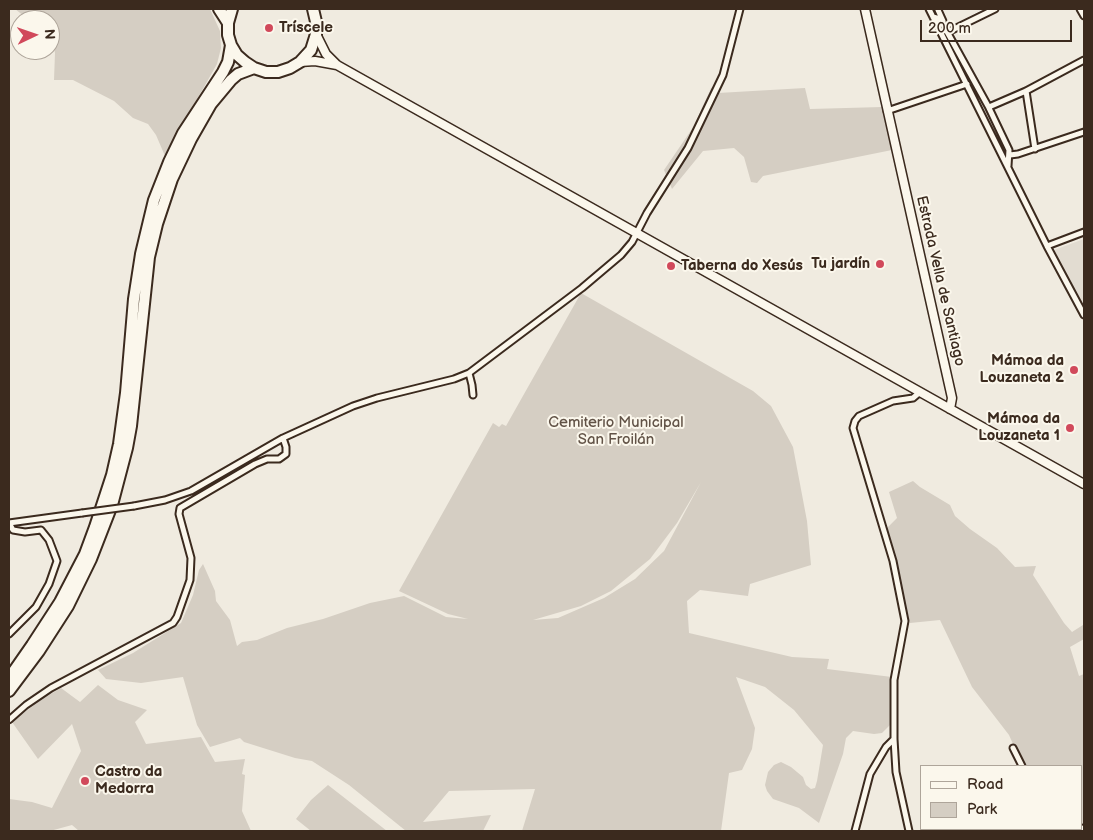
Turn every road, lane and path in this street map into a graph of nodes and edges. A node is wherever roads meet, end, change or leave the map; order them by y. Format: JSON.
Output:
{"nodes":[{"id":1,"x":219,"y":9,"type":"edge"},
{"id":2,"x":232,"y":9,"type":"edge"},
{"id":3,"x":740,"y":9,"type":"edge"},
{"id":4,"x":865,"y":9,"type":"edge"},
{"id":5,"x":929,"y":9,"type":"edge"},
{"id":6,"x":995,"y":9,"type":"edge"},
{"id":7,"x":1080,"y":9,"type":"edge"},
{"id":8,"x":938,"y":10,"type":"edge"},
{"id":9,"x":315,"y":12,"type":"edge"},
{"id":10,"x":1084,"y":16,"type":"edge"},
{"id":11,"x":934,"y":17,"type":"junction"},
{"id":12,"x":228,"y":23,"type":"junction"},
{"id":13,"x":948,"y":32,"type":"junction"},
{"id":14,"x":316,"y":34,"type":"junction"},
{"id":15,"x":231,"y":46,"type":"junction"},
{"id":16,"x":1084,"y":60,"type":"edge"},
{"id":17,"x":300,"y":62,"type":"junction"},
{"id":18,"x":337,"y":65,"type":"junction"},
{"id":19,"x":254,"y":68,"type":"junction"},
{"id":20,"x":967,"y":84,"type":"junction"},
{"id":21,"x":1026,"y":91,"type":"junction"},
{"id":22,"x":988,"y":108,"type":"junction"},
{"id":23,"x":888,"y":111,"type":"junction"},
{"id":24,"x":980,"y":111,"type":"junction"},
{"id":25,"x":1084,"y":132,"type":"edge"},
{"id":26,"x":1035,"y":149,"type":"junction"},
{"id":27,"x":1002,"y":154,"type":"junction"},
{"id":28,"x":1009,"y":154,"type":"junction"},
{"id":29,"x":1008,"y":166,"type":"junction"},
{"id":30,"x":1084,"y":232,"type":"edge"},
{"id":31,"x":636,"y":234,"type":"junction"},
{"id":32,"x":1048,"y":246,"type":"junction"},
{"id":33,"x":1084,"y":314,"type":"edge"},
{"id":34,"x":469,"y":373,"type":"junction"},
{"id":35,"x":920,"y":392,"type":"junction"},
{"id":36,"x":473,"y":395,"type":"dead end"},
{"id":37,"x":950,"y":409,"type":"junction"},
{"id":38,"x":283,"y":438,"type":"junction"},
{"id":39,"x":1084,"y":484,"type":"edge"},
{"id":40,"x":9,"y":523,"type":"edge"},
{"id":41,"x":9,"y":634,"type":"edge"},
{"id":42,"x":9,"y":678,"type":"edge"},
{"id":43,"x":9,"y":691,"type":"edge"},
{"id":44,"x":9,"y":720,"type":"edge"},
{"id":45,"x":894,"y":739,"type":"junction"},
{"id":46,"x":1013,"y":748,"type":"dead end"},
{"id":47,"x":1022,"y":765,"type":"edge"},
{"id":48,"x":857,"y":831,"type":"edge"},
{"id":49,"x":908,"y":831,"type":"edge"}],
"edges":[{"from":1,"to":12,"type":"highway"},
{"from":2,"to":12,"type":"highway"},
{"from":3,"to":31,"type":"street"},
{"from":4,"to":23,"type":"street","name":"Estrada Vella de Santiago"},
{"from":5,"to":11,"type":"street"},
{"from":6,"to":13,"type":"street"},
{"from":7,"to":10,"type":"street"},
{"from":8,"to":11,"type":"street"},
{"from":8,"to":13,"type":"street"},
{"from":9,"to":14,"type":"highway"},
{"from":11,"to":13,"type":"street"},
{"from":11,"to":20,"type":"street"},
{"from":12,"to":15,"type":"highway"},
{"from":13,"to":22,"type":"street"},
{"from":14,"to":17,"type":"highway"},
{"from":14,"to":18,"type":"street"},
{"from":15,"to":19,"type":"highway"},
{"from":15,"to":42,"type":"highway"},
{"from":16,"to":21,"type":"street"},
{"from":17,"to":18,"type":"street"},
{"from":17,"to":19,"type":"highway"},
{"from":18,"to":31,"type":"street"},
{"from":19,"to":43,"type":"highway"},
{"from":20,"to":23,"type":"street"},
{"from":20,"to":24,"type":"street"},
{"from":21,"to":22,"type":"street"},
{"from":21,"to":26,"type":"street"},
{"from":22,"to":24,"type":"street"},
{"from":22,"to":28,"type":"street"},
{"from":23,"to":37,"type":"street","name":"Estrada Vella de Santiago"},
{"from":24,"to":27,"type":"street"},
{"from":25,"to":26,"type":"street"},
{"from":26,"to":28,"type":"street"},
{"from":27,"to":28,"type":"street"},
{"from":27,"to":29,"type":"street"},
{"from":28,"to":29,"type":"street"},
{"from":29,"to":32,"type":"street"},
{"from":30,"to":32,"type":"street"},
{"from":31,"to":34,"type":"street"},
{"from":31,"to":35,"type":"street"},
{"from":32,"to":33,"type":"street"},
{"from":34,"to":36,"type":"street"},
{"from":34,"to":38,"type":"street"},
{"from":35,"to":37,"type":"street"},
{"from":35,"to":45,"type":"street"},
{"from":37,"to":39,"type":"street"},
{"from":38,"to":40,"type":"street","bridge":true},
{"from":38,"to":44,"type":"street"},
{"from":40,"to":41,"type":"street"},
{"from":45,"to":48,"type":"street"},
{"from":45,"to":49,"type":"street"},
{"from":46,"to":47,"type":"street"}]}
